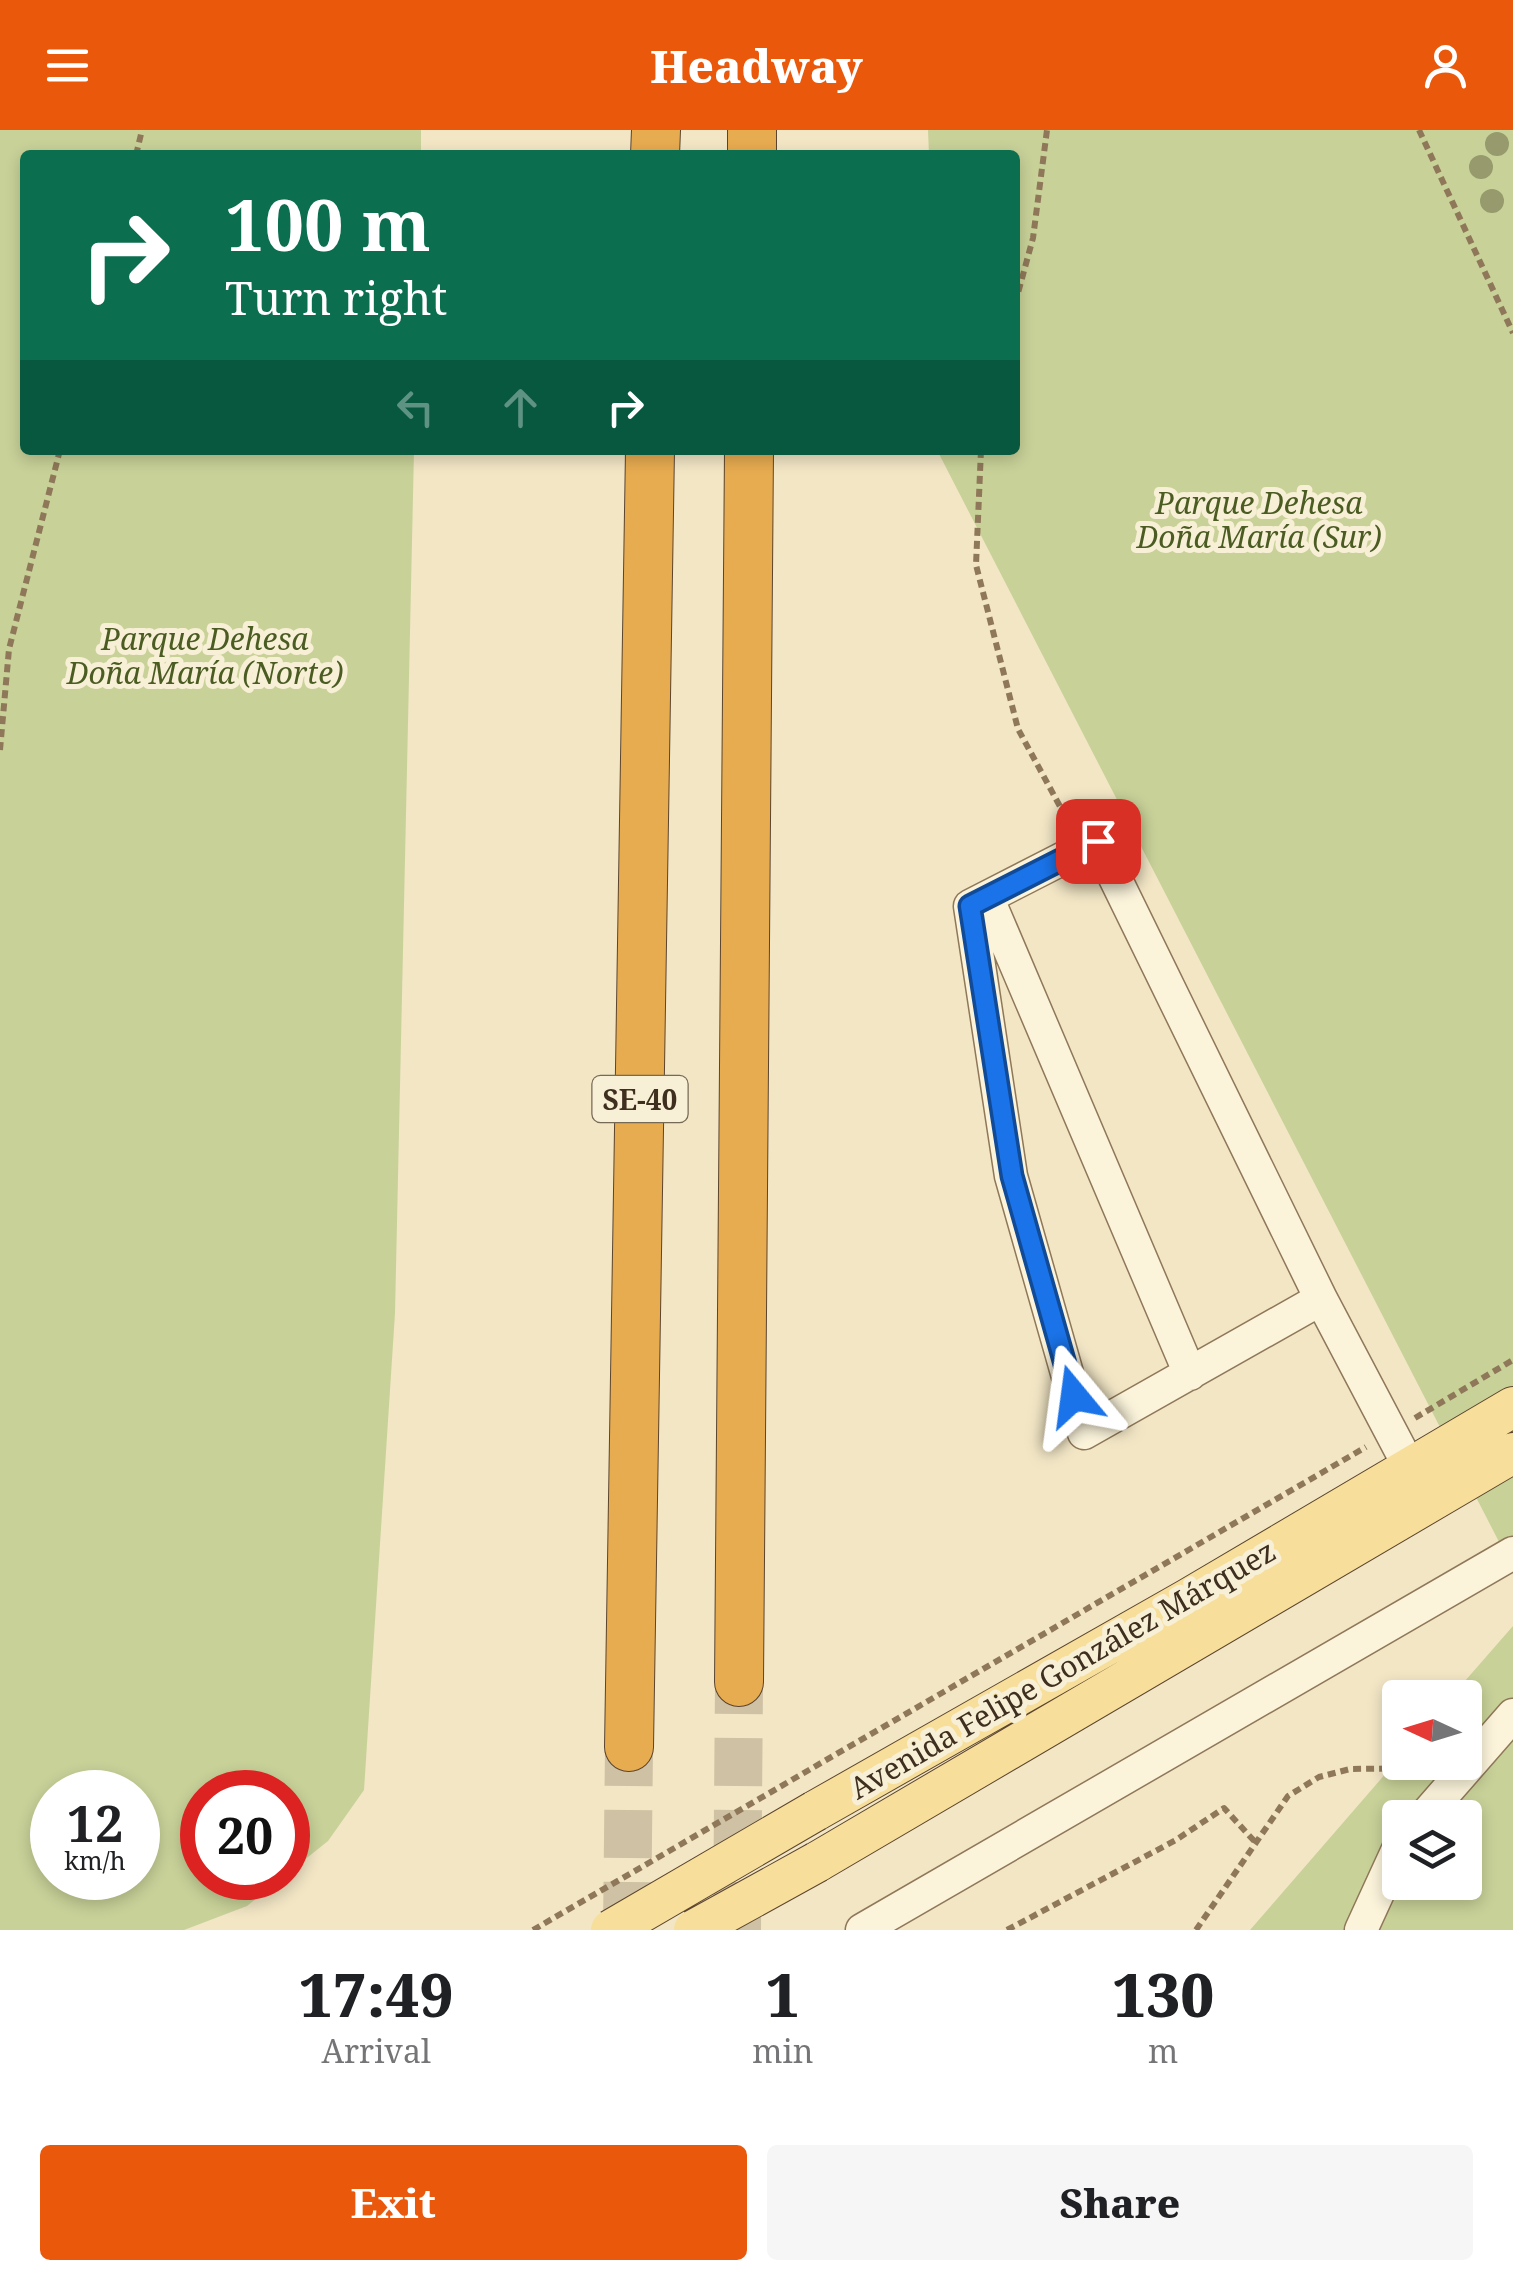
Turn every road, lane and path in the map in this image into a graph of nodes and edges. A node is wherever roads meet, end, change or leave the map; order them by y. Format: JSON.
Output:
{"nodes":[{"id":1,"x":1047,"y":130,"type":"edge"},
{"id":2,"x":1419,"y":130,"type":"edge"},
{"id":3,"x":1020,"y":286,"type":"edge"},
{"id":4,"x":1513,"y":334,"type":"edge"},
{"id":5,"x":59,"y":455,"type":"edge"},
{"id":6,"x":650,"y":455,"type":"edge"},
{"id":7,"x":749,"y":455,"type":"edge"},
{"id":8,"x":0,"y":750,"type":"edge"},
{"id":9,"x":988,"y":899,"type":"junction"},
{"id":10,"x":1321,"y":1299,"type":"junction"},
{"id":11,"x":1513,"y":1360,"type":"edge"},
{"id":12,"x":1190,"y":1374,"type":"junction"},
{"id":13,"x":1513,"y":1407,"type":"edge"},
{"id":14,"x":1391,"y":1432,"type":"junction"},
{"id":15,"x":1513,"y":1452,"type":"edge"},
{"id":16,"x":1410,"y":1468,"type":"junction"},
{"id":17,"x":1513,"y":1553,"type":"edge"},
{"id":18,"x":738,"y":1682,"type":"tunnel mouth"},
{"id":19,"x":1513,"y":1715,"type":"edge"},
{"id":20,"x":629,"y":1747,"type":"tunnel mouth"},
{"id":21,"x":1482,"y":1750,"type":"edge"},
{"id":22,"x":1382,"y":1769,"type":"edge"},
{"id":23,"x":1456,"y":1780,"type":"edge"},
{"id":24,"x":1439,"y":1800,"type":"edge"},
{"id":25,"x":1256,"y":1842,"type":"junction"},
{"id":26,"x":1382,"y":1884,"type":"edge"},
{"id":27,"x":533,"y":1930,"type":"edge"},
{"id":28,"x":611,"y":1930,"type":"edge"},
{"id":29,"x":694,"y":1930,"type":"edge"},
{"id":30,"x":862,"y":1930,"type":"edge"},
{"id":31,"x":1007,"y":1930,"type":"edge"},
{"id":32,"x":1196,"y":1930,"type":"edge"},
{"id":33,"x":1361,"y":1930,"type":"edge"}],
"edges":[{"from":1,"to":3,"type":"path"},
{"from":2,"to":4,"type":"path"},
{"from":5,"to":8,"type":"path"},
{"from":6,"to":20,"type":"highway","name":"SE-40","number":"SE-40"},
{"from":7,"to":18,"type":"highway"},
{"from":9,"to":10,"type":"lane"},
{"from":9,"to":12,"type":"lane"},
{"from":9,"to":12,"type":"lane"},
{"from":10,"to":12,"type":"lane"},
{"from":10,"to":14,"type":"lane"},
{"from":11,"to":14,"type":"path"},
{"from":13,"to":16,"type":"main road","name":"Avenida Felipe González Márquez"},
{"from":14,"to":16,"type":"lane"},
{"from":14,"to":27,"type":"path"},
{"from":15,"to":29,"type":"main road","name":"Avenida Felipe González Márquez","bridge":true},
{"from":16,"to":28,"type":"main road","name":"Avenida Felipe González Márquez","bridge":true},
{"from":17,"to":30,"type":"lane"},
{"from":19,"to":21,"type":"lane"},
{"from":22,"to":25,"type":"path"},
{"from":23,"to":24,"type":"lane"},
{"from":25,"to":31,"type":"path"},
{"from":25,"to":32,"type":"path"},
{"from":26,"to":33,"type":"lane"}]}
